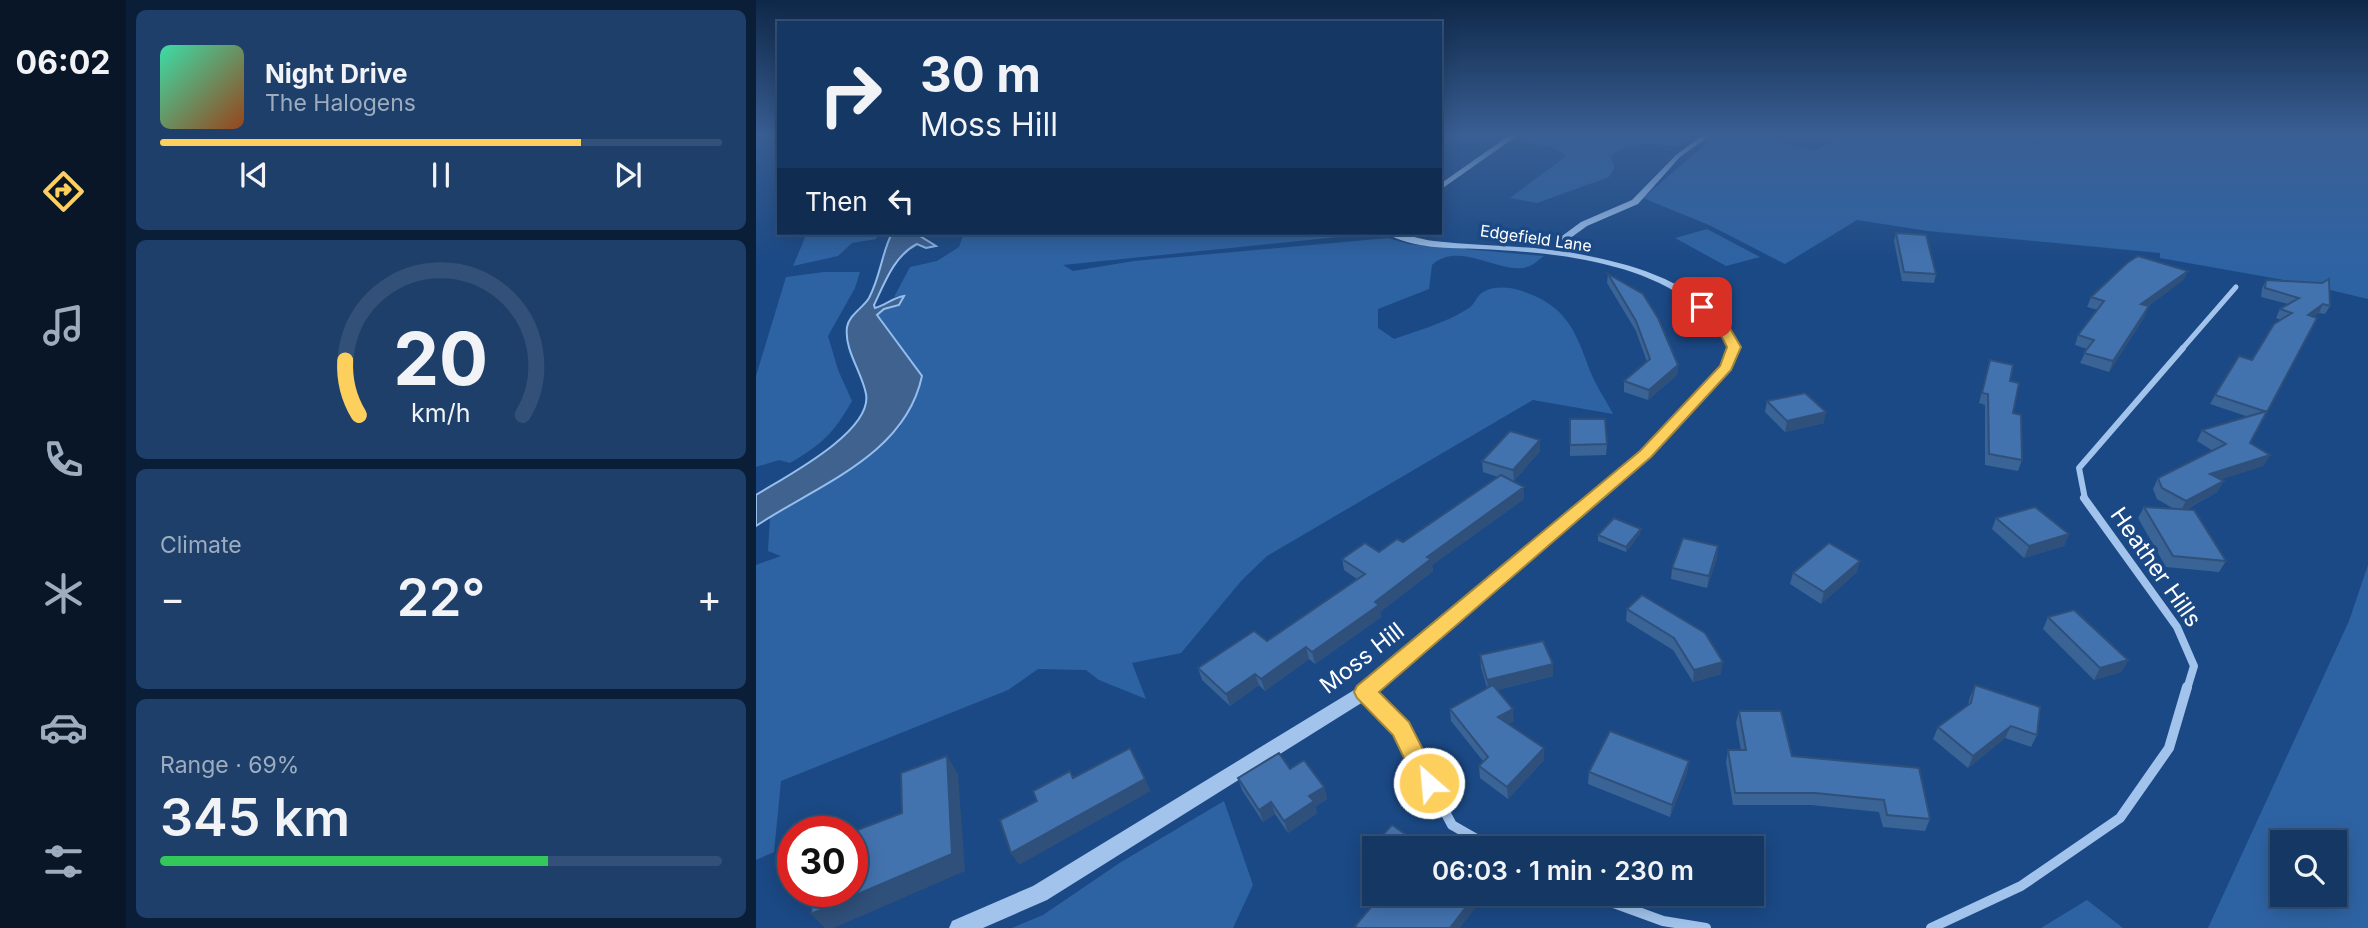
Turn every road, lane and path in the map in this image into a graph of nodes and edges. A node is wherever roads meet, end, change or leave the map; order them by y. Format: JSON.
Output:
{"nodes":[{"id":1,"x":1657,"y":178,"type":"edge"},
{"id":2,"x":1400,"y":235,"type":"edge"},
{"id":3,"x":1571,"y":256,"type":"junction"},
{"id":4,"x":2236,"y":287,"type":"dead end"},
{"id":5,"x":1734,"y":347,"type":"joint"},
{"id":6,"x":1365,"y":692,"type":"junction"},
{"id":7,"x":1471,"y":836,"type":"edge"},
{"id":8,"x":1622,"y":906,"type":"edge"},
{"id":9,"x":959,"y":928,"type":"edge"},
{"id":10,"x":1706,"y":928,"type":"edge"},
{"id":11,"x":1931,"y":928,"type":"edge"}],
"edges":[{"from":1,"to":3,"type":"street"},
{"from":2,"to":3,"type":"street","name":"Edgefield Lane"},
{"from":3,"to":5,"type":"street","name":"Edgefield Lane"},
{"from":4,"to":11,"type":"street","name":"Heather Hills"},
{"from":5,"to":6,"type":"street","name":"Moss Hill"},
{"from":6,"to":7,"type":"street"},
{"from":6,"to":9,"type":"street","name":"Moss Hill"},
{"from":8,"to":10,"type":"street"}]}
